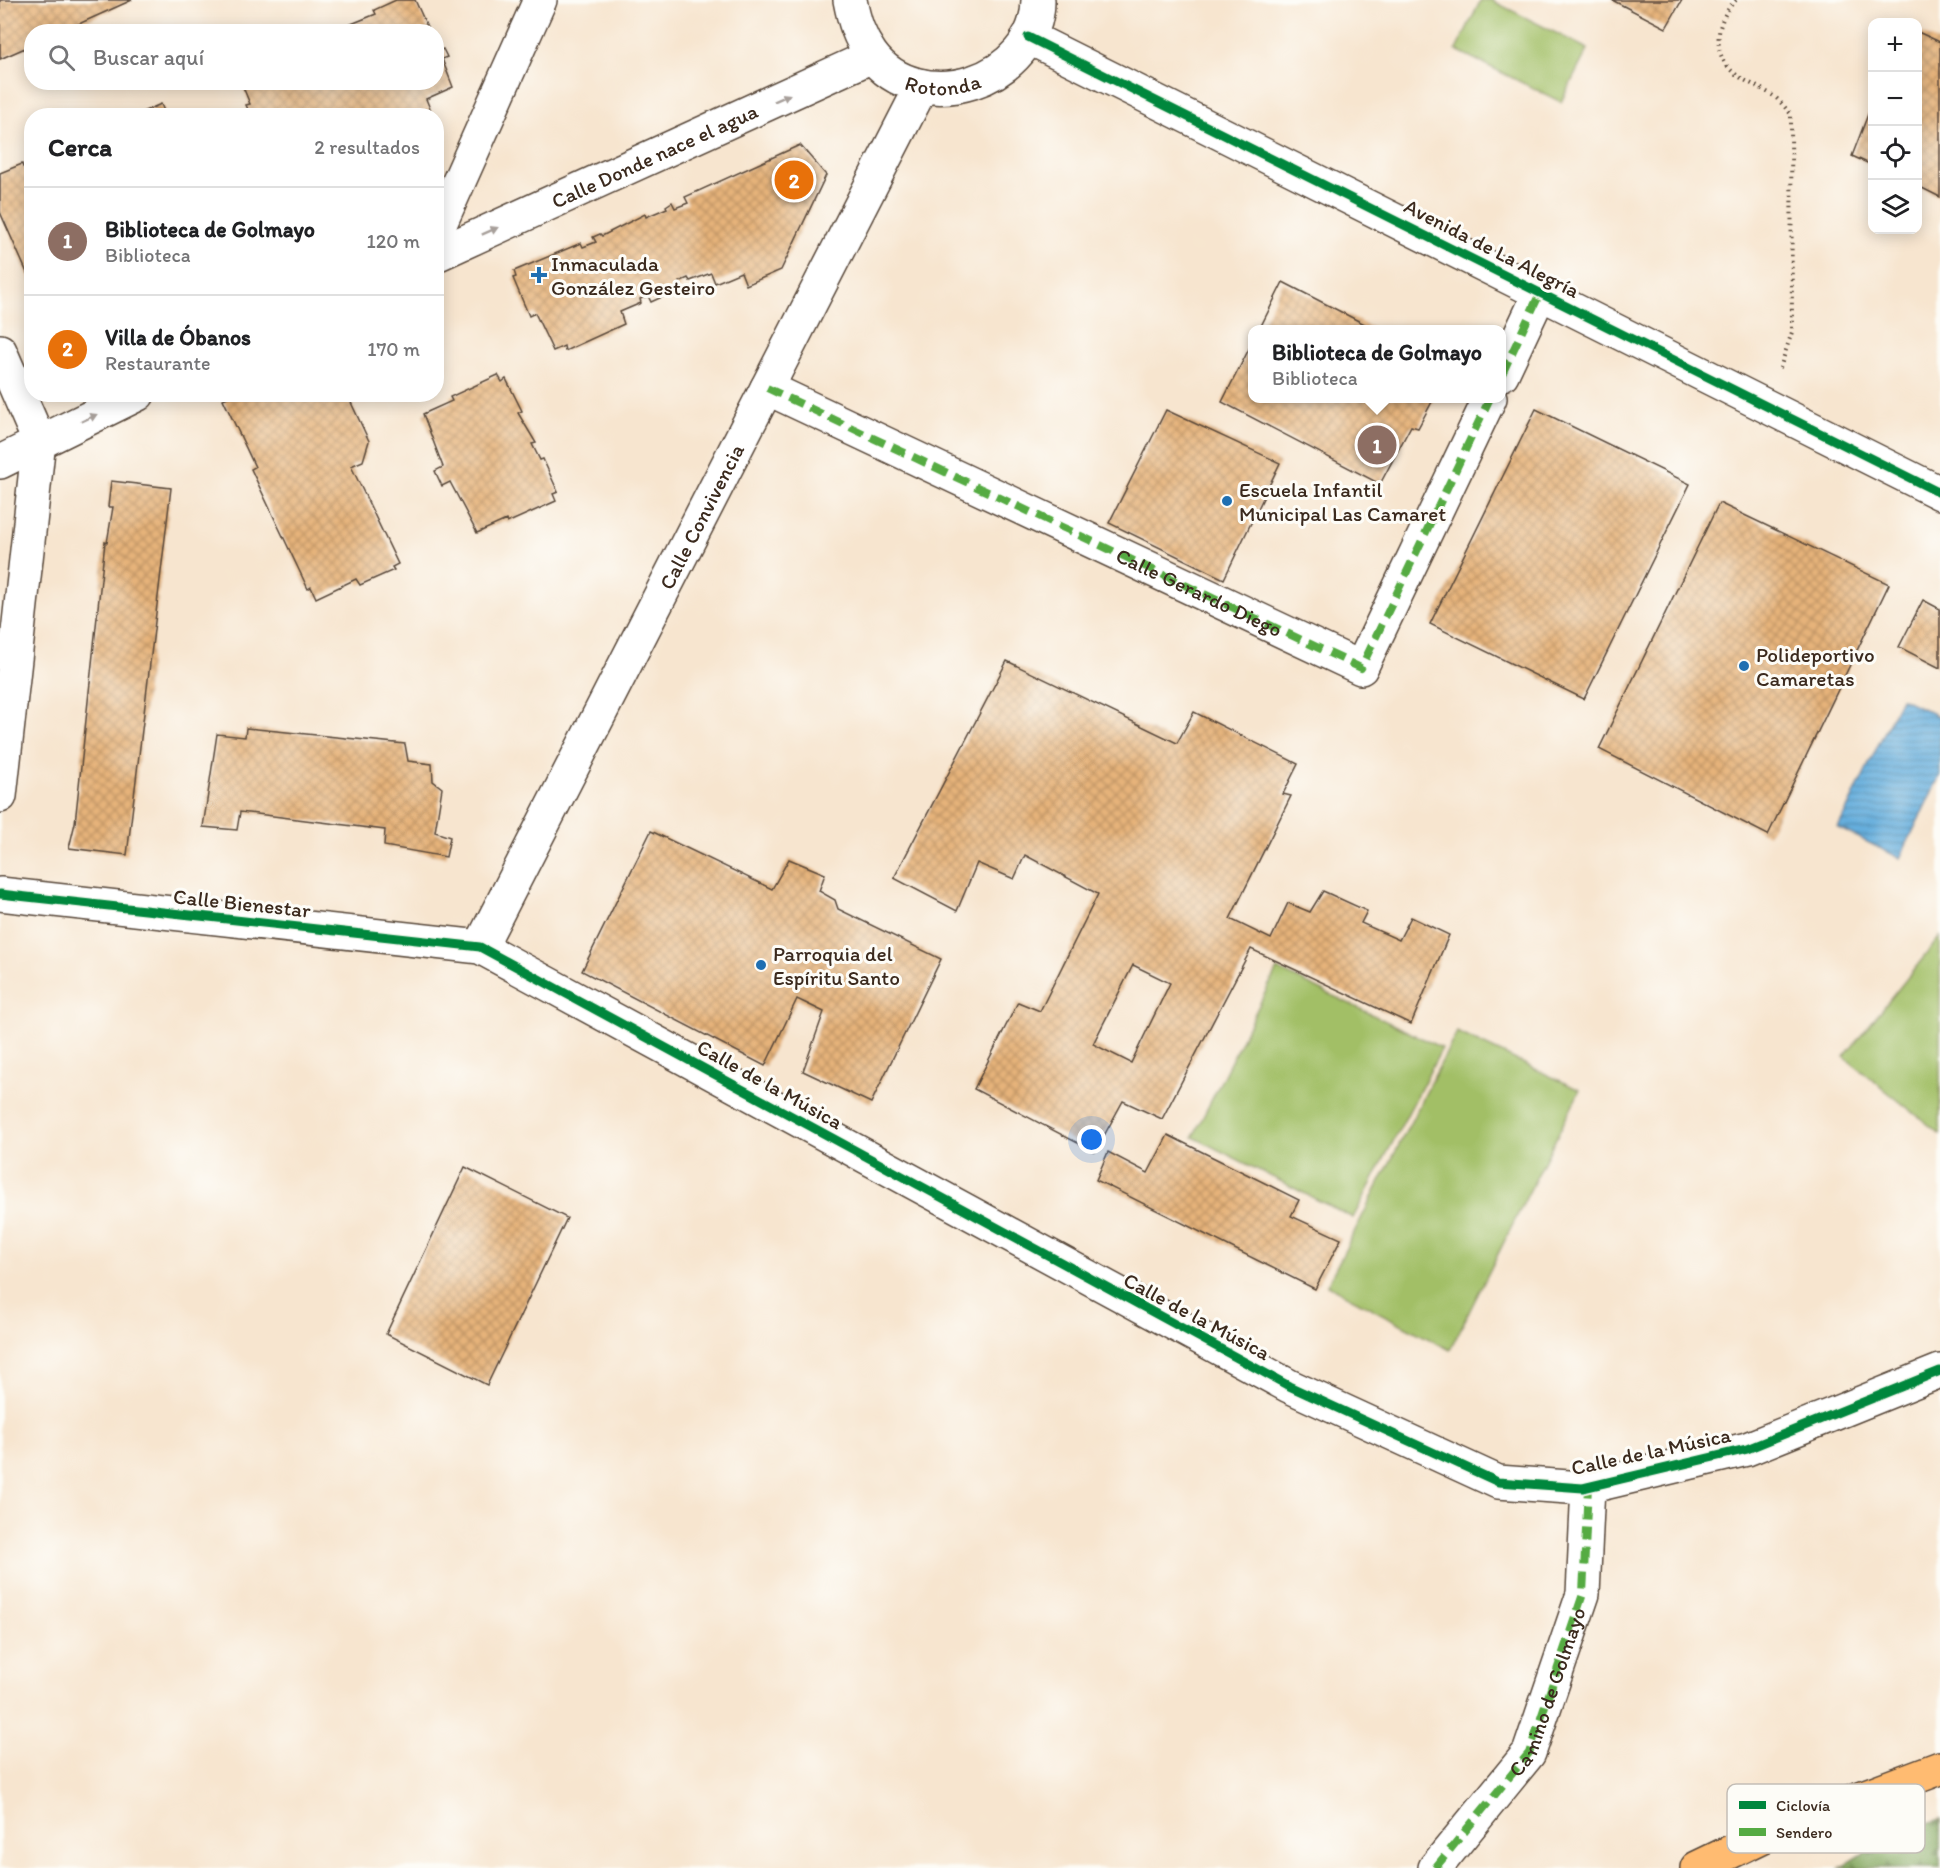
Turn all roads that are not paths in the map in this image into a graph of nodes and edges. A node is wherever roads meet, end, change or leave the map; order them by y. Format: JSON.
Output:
{"nodes":[{"id":1,"x":540,"y":0,"type":"edge"},
{"id":2,"x":850,"y":0,"type":"edge"},
{"id":3,"x":1038,"y":0,"type":"edge"},
{"id":4,"x":1028,"y":37,"type":"junction"},
{"id":5,"x":873,"y":56,"type":"junction"},
{"id":6,"x":922,"y":86,"type":"junction"},
{"id":7,"x":444,"y":214,"type":"edge"},
{"id":8,"x":444,"y":251,"type":"edge"},
{"id":9,"x":1540,"y":293,"type":"junction"},
{"id":10,"x":0,"y":351,"type":"edge"},
{"id":11,"x":1506,"y":365,"type":"edge"},
{"id":12,"x":767,"y":388,"type":"junction"},
{"id":13,"x":121,"y":402,"type":"edge"},
{"id":14,"x":1488,"y":403,"type":"edge"},
{"id":15,"x":39,"y":441,"type":"junction"},
{"id":16,"x":0,"y":462,"type":"edge"},
{"id":17,"x":1940,"y":493,"type":"edge"},
{"id":18,"x":0,"y":796,"type":"edge"},
{"id":19,"x":0,"y":894,"type":"edge"},
{"id":20,"x":480,"y":947,"type":"junction"},
{"id":21,"x":1940,"y":1371,"type":"edge"},
{"id":22,"x":1588,"y":1486,"type":"junction"},
{"id":23,"x":1940,"y":1768,"type":"edge"},
{"id":24,"x":1898,"y":1784,"type":"edge"},
{"id":25,"x":1728,"y":1853,"type":"edge"},
{"id":26,"x":1435,"y":1868,"type":"edge"},
{"id":27,"x":1697,"y":1868,"type":"edge"}],
"edges":[{"from":1,"to":7,"type":"street"},
{"from":2,"to":5,"type":"street","name":"Rotonda"},
{"from":3,"to":4,"type":"street","name":"Rotonda"},
{"from":4,"to":6,"type":"street","name":"Rotonda"},
{"from":4,"to":9,"type":"street","name":"Avenida de La Alegría"},
{"from":5,"to":6,"type":"street","name":"Rotonda"},
{"from":8,"to":5,"type":"street","name":"Calle Donde nace el agua","one_way":true},
{"from":6,"to":12,"type":"street","name":"Calle Convivencia"},
{"from":9,"to":11,"type":"street"},
{"from":9,"to":17,"type":"street","name":"Avenida de La Alegría"},
{"from":10,"to":15,"type":"street"},
{"from":12,"to":14,"type":"street","name":"Calle Gerardo Diego"},
{"from":12,"to":20,"type":"street","name":"Calle Convivencia"},
{"from":15,"to":13,"type":"street","one_way":true},
{"from":15,"to":16,"type":"street"},
{"from":15,"to":18,"type":"street"},
{"from":19,"to":20,"type":"street","name":"Calle Bienestar"},
{"from":20,"to":22,"type":"street","name":"Calle de la Música"},
{"from":21,"to":22,"type":"street","name":"Calle de la Música"},
{"from":22,"to":26,"type":"street","name":"Camino de Golmayo"},
{"from":23,"to":24,"type":"highway"},
{"from":25,"to":27,"type":"highway"}]}
